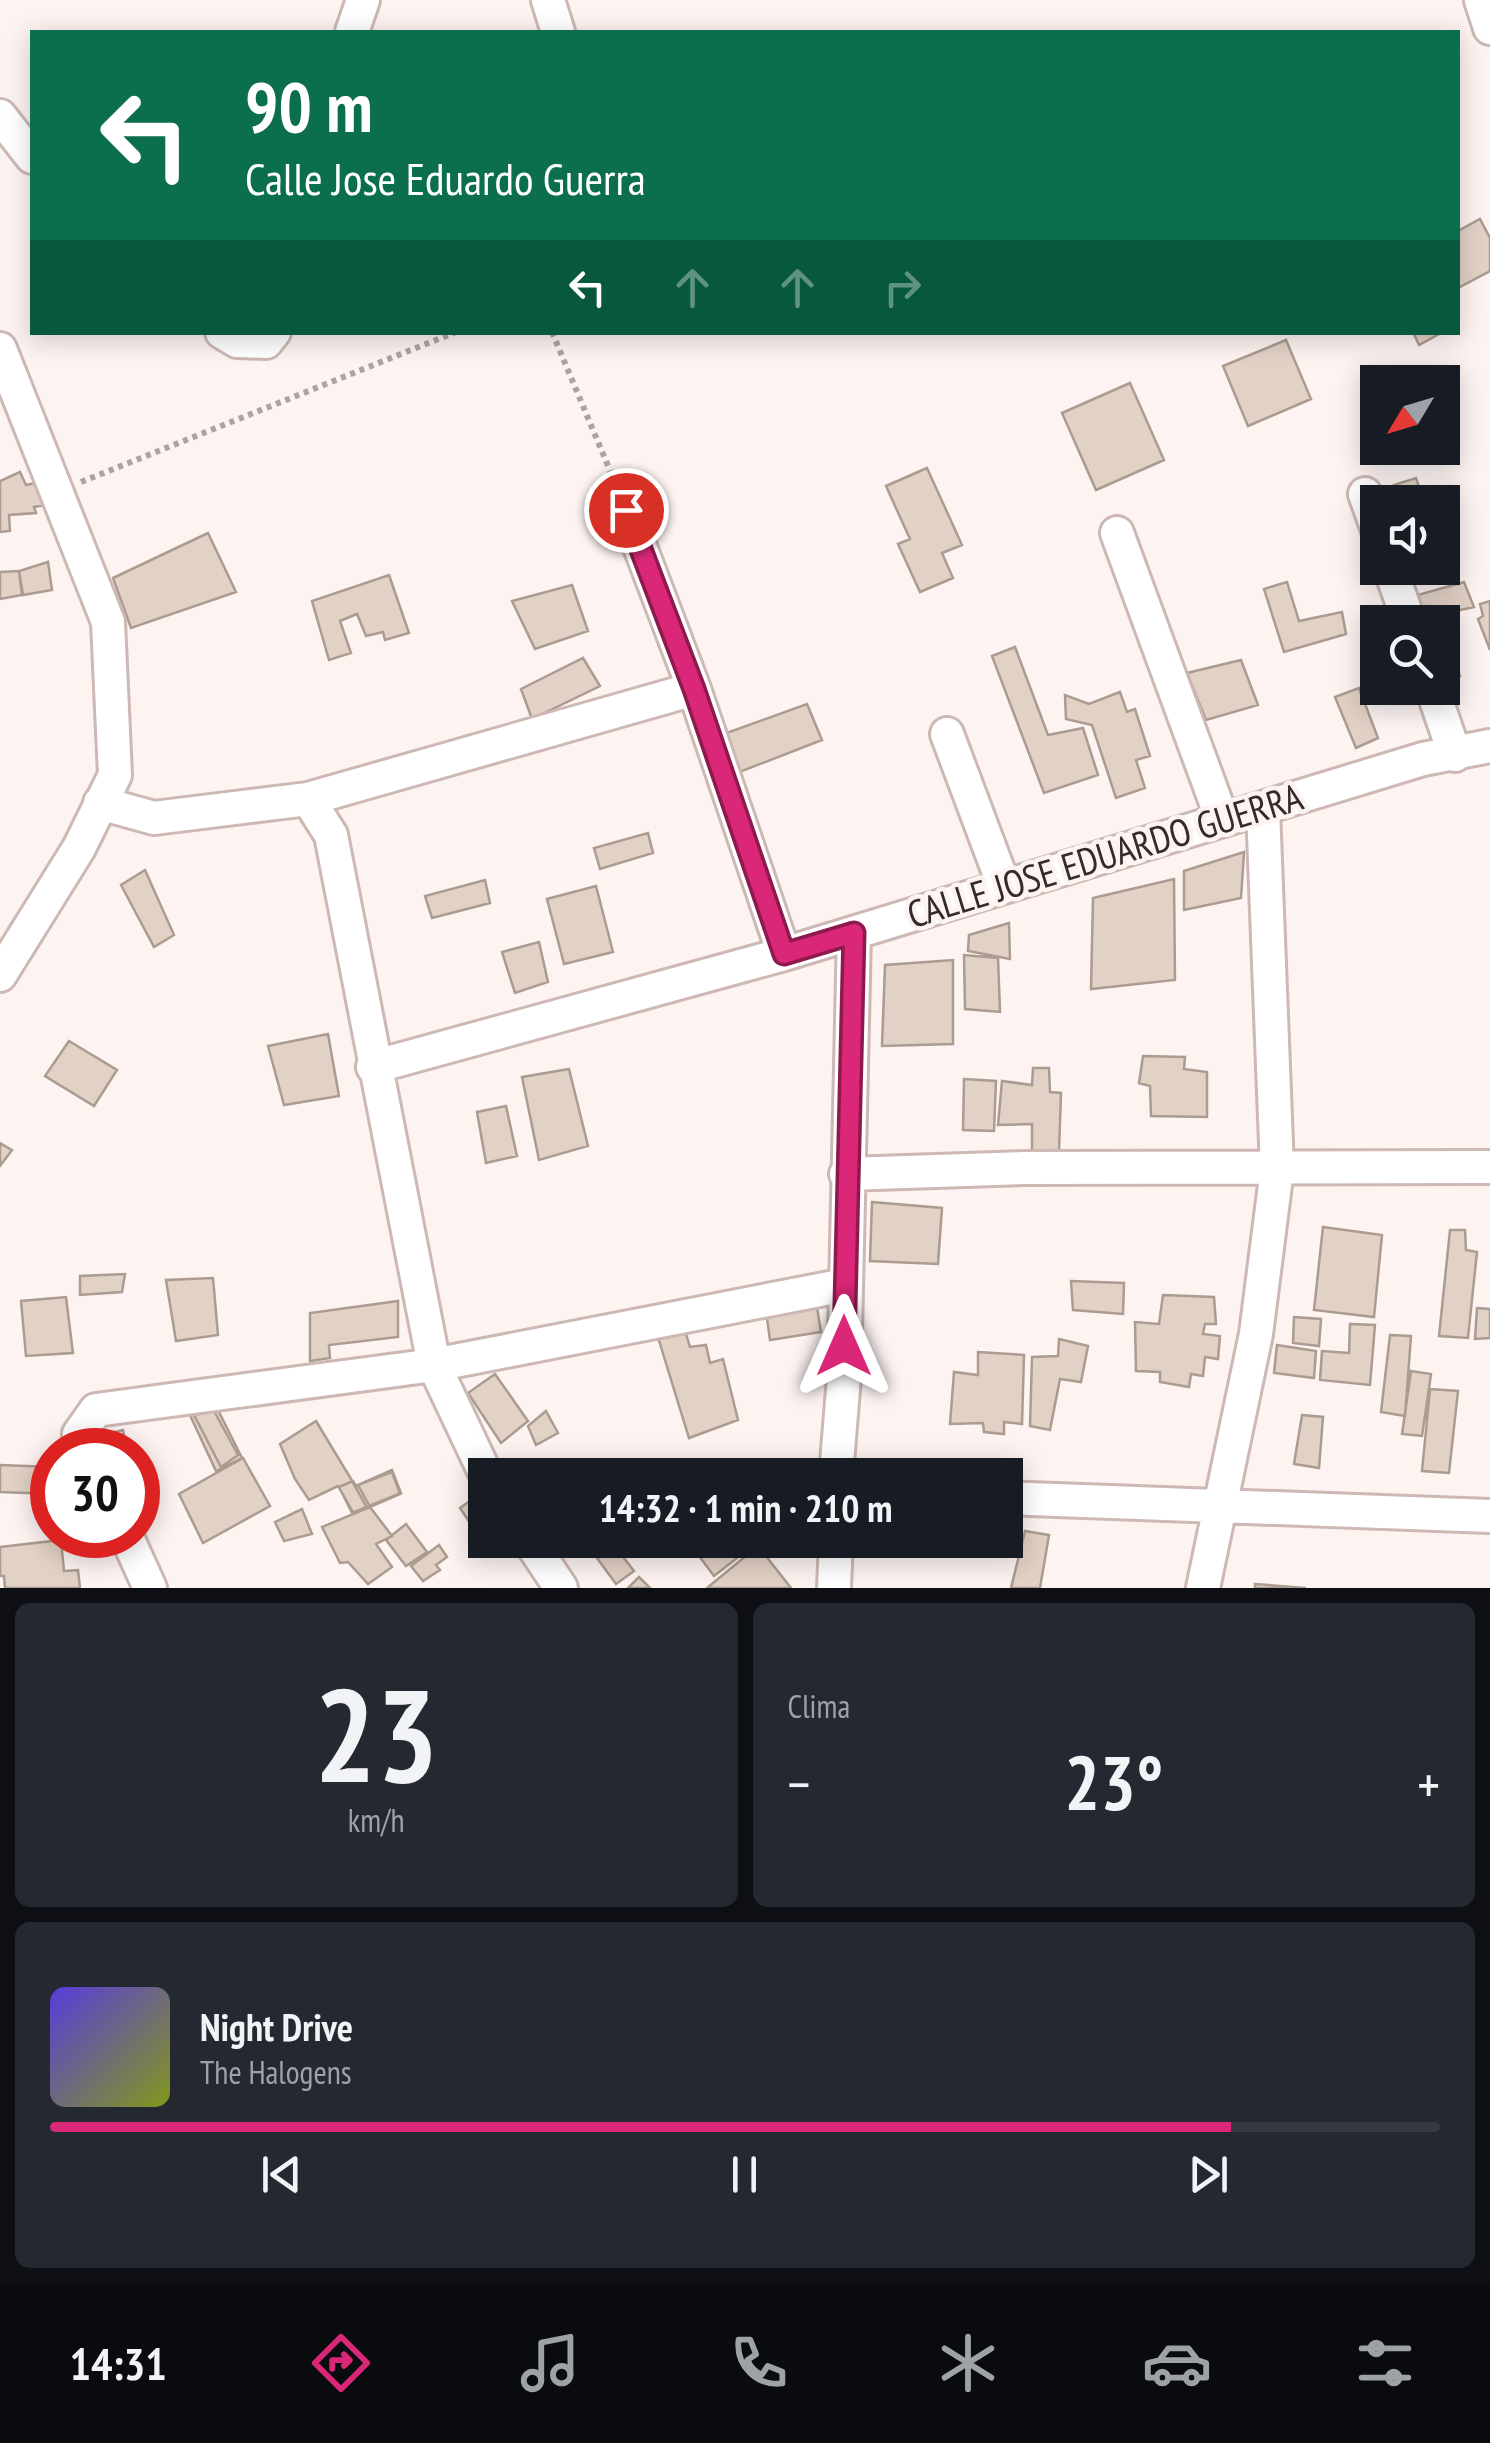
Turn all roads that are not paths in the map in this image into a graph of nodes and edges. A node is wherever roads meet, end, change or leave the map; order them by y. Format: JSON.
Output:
{"nodes":[{"id":1,"x":363,"y":0,"type":"edge"},
{"id":2,"x":548,"y":0,"type":"edge"},
{"id":3,"x":1481,"y":0,"type":"edge"},
{"id":4,"x":1490,"y":28,"type":"edge"},
{"id":5,"x":353,"y":30,"type":"edge"},
{"id":6,"x":557,"y":30,"type":"edge"},
{"id":7,"x":0,"y":116,"type":"edge"},
{"id":8,"x":30,"y":154,"type":"edge"},
{"id":9,"x":227,"y":335,"type":"edge"},
{"id":10,"x":272,"y":335,"type":"edge"},
{"id":11,"x":0,"y":349,"type":"edge"},
{"id":12,"x":626,"y":510,"type":"road end"},
{"id":13,"x":1118,"y":534,"type":"dead end"},
{"id":14,"x":694,"y":689,"type":"junction"},
{"id":15,"x":1438,"y":705,"type":"edge"},
{"id":16,"x":947,"y":734,"type":"dead end"},
{"id":17,"x":1490,"y":746,"type":"edge"},
{"id":18,"x":1455,"y":755,"type":"junction"},
{"id":19,"x":308,"y":799,"type":"junction"},
{"id":20,"x":100,"y":803,"type":"junction"},
{"id":21,"x":1263,"y":809,"type":"junction"},
{"id":22,"x":1222,"y":819,"type":"junction"},
{"id":23,"x":1004,"y":886,"type":"junction"},
{"id":24,"x":854,"y":933,"type":"junction"},
{"id":25,"x":784,"y":954,"type":"junction"},
{"id":26,"x":0,"y":975,"type":"edge"},
{"id":27,"x":373,"y":1067,"type":"junction"},
{"id":28,"x":1490,"y":1167,"type":"edge"},
{"id":29,"x":1276,"y":1170,"type":"junction"},
{"id":30,"x":846,"y":1174,"type":"junction"},
{"id":31,"x":845,"y":1285,"type":"junction"},
{"id":32,"x":434,"y":1365,"type":"junction"},
{"id":33,"x":83,"y":1428,"type":"edge"},
{"id":34,"x":478,"y":1458,"type":"edge"},
{"id":35,"x":837,"y":1458,"type":"edge"},
{"id":36,"x":1023,"y":1499,"type":"edge"},
{"id":37,"x":1220,"y":1507,"type":"junction"},
{"id":38,"x":1490,"y":1516,"type":"edge"},
{"id":39,"x":136,"y":1558,"type":"edge"},
{"id":40,"x":541,"y":1558,"type":"edge"},
{"id":41,"x":835,"y":1558,"type":"edge"},
{"id":42,"x":150,"y":1588,"type":"edge"},
{"id":43,"x":561,"y":1588,"type":"edge"},
{"id":44,"x":834,"y":1588,"type":"edge"},
{"id":45,"x":1203,"y":1588,"type":"edge"}],
"edges":[{"from":1,"to":5,"type":"street"},
{"from":2,"to":6,"type":"street"},
{"from":3,"to":4,"type":"street"},
{"from":7,"to":8,"type":"street"},
{"from":9,"to":10,"type":"street"},
{"from":11,"to":20,"type":"street"},
{"from":12,"to":14,"type":"street"},
{"from":13,"to":22,"type":"street"},
{"from":14,"to":19,"type":"street"},
{"from":14,"to":25,"type":"street"},
{"from":15,"to":18,"type":"street"},
{"from":16,"to":23,"type":"street"},
{"from":17,"to":18,"type":"street","name":"CALLE JOSE EDUARDO GUERRA"},
{"from":18,"to":21,"type":"street","name":"CALLE JOSE EDUARDO GUERRA"},
{"from":19,"to":20,"type":"street"},
{"from":19,"to":27,"type":"street"},
{"from":20,"to":26,"type":"street"},
{"from":21,"to":22,"type":"street","name":"CALLE JOSE EDUARDO GUERRA"},
{"from":21,"to":29,"type":"street"},
{"from":22,"to":23,"type":"street","name":"CALLE JOSE EDUARDO GUERRA"},
{"from":23,"to":24,"type":"street","name":"CALLE JOSE EDUARDO GUERRA"},
{"from":24,"to":25,"type":"street","name":"CALLE JOSE EDUARDO GUERRA"},
{"from":24,"to":30,"type":"street"},
{"from":25,"to":27,"type":"street","name":"CALLE JOSE EDUARDO GUERRA"},
{"from":27,"to":32,"type":"street"},
{"from":28,"to":29,"type":"street"},
{"from":29,"to":30,"type":"street"},
{"from":29,"to":37,"type":"street"},
{"from":30,"to":31,"type":"street"},
{"from":31,"to":32,"type":"street"},
{"from":31,"to":35,"type":"street"},
{"from":32,"to":33,"type":"street"},
{"from":32,"to":34,"type":"street"},
{"from":36,"to":37,"type":"street"},
{"from":37,"to":38,"type":"street"},
{"from":37,"to":45,"type":"street"},
{"from":39,"to":42,"type":"street"},
{"from":40,"to":43,"type":"street"},
{"from":41,"to":44,"type":"street"}]}
